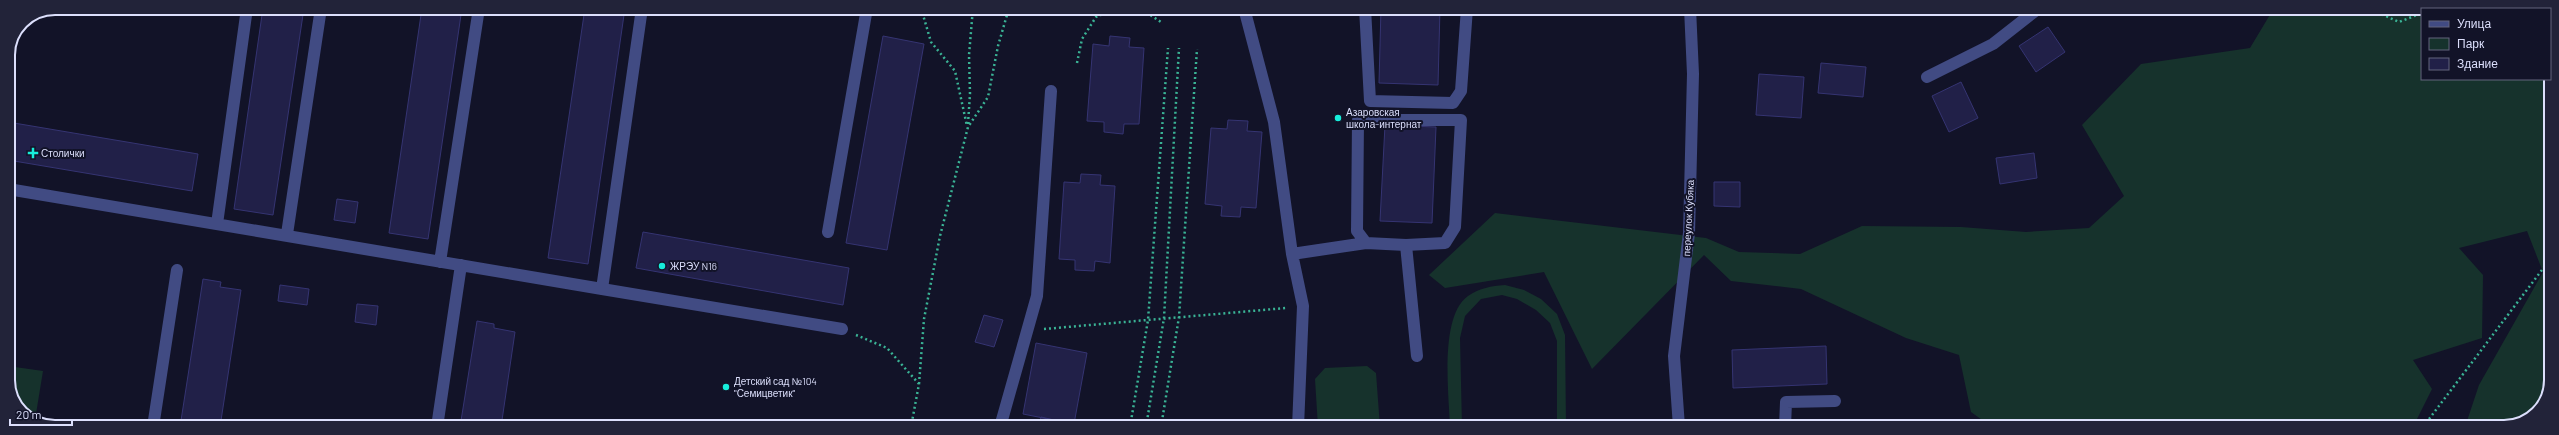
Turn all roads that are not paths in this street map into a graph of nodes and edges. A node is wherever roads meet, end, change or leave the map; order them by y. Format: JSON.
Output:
{"nodes":[{"id":1,"x":246,"y":15,"type":"edge"},
{"id":2,"x":320,"y":15,"type":"edge"},
{"id":3,"x":478,"y":15,"type":"edge"},
{"id":4,"x":641,"y":15,"type":"edge"},
{"id":5,"x":871,"y":15,"type":"edge"},
{"id":6,"x":1246,"y":15,"type":"edge"},
{"id":7,"x":1365,"y":15,"type":"edge"},
{"id":8,"x":1466,"y":15,"type":"edge"},
{"id":9,"x":1690,"y":15,"type":"edge"},
{"id":10,"x":2030,"y":15,"type":"edge"},
{"id":11,"x":1927,"y":77,"type":"dead end"},
{"id":12,"x":1051,"y":91,"type":"dead end"},
{"id":13,"x":15,"y":190,"type":"edge"},
{"id":14,"x":217,"y":224,"type":"junction"},
{"id":15,"x":828,"y":232,"type":"dead end"},
{"id":16,"x":287,"y":234,"type":"junction"},
{"id":17,"x":1366,"y":243,"type":"junction"},
{"id":18,"x":1406,"y":245,"type":"junction"},
{"id":19,"x":1292,"y":254,"type":"junction"},
{"id":20,"x":440,"y":262,"type":"junction"},
{"id":21,"x":461,"y":265,"type":"junction"},
{"id":22,"x":177,"y":270,"type":"dead end"},
{"id":23,"x":602,"y":289,"type":"junction"},
{"id":24,"x":842,"y":329,"type":"road end"},
{"id":25,"x":1417,"y":356,"type":"dead end"},
{"id":26,"x":1835,"y":402,"type":"dead end"},
{"id":27,"x":154,"y":420,"type":"edge"},
{"id":28,"x":438,"y":420,"type":"edge"},
{"id":29,"x":1002,"y":420,"type":"edge"},
{"id":30,"x":1298,"y":420,"type":"edge"},
{"id":31,"x":1679,"y":420,"type":"edge"},
{"id":32,"x":1785,"y":420,"type":"edge"}],
"edges":[{"from":1,"to":14,"type":"street"},
{"from":2,"to":16,"type":"street"},
{"from":3,"to":20,"type":"street"},
{"from":4,"to":23,"type":"street"},
{"from":5,"to":15,"type":"street"},
{"from":6,"to":19,"type":"street"},
{"from":7,"to":8,"type":"street"},
{"from":9,"to":31,"type":"street","name":"переулок Кубяка"},
{"from":10,"to":11,"type":"street"},
{"from":12,"to":29,"type":"street"},
{"from":13,"to":14,"type":"street"},
{"from":14,"to":16,"type":"street"},
{"from":16,"to":20,"type":"street"},
{"from":17,"to":18,"type":"street"},
{"from":17,"to":18,"type":"street"},
{"from":17,"to":19,"type":"street"},
{"from":18,"to":25,"type":"street"},
{"from":19,"to":30,"type":"street"},
{"from":20,"to":21,"type":"street"},
{"from":21,"to":23,"type":"street"},
{"from":21,"to":28,"type":"street"},
{"from":22,"to":27,"type":"street"},
{"from":23,"to":24,"type":"street"},
{"from":26,"to":32,"type":"street"}]}
